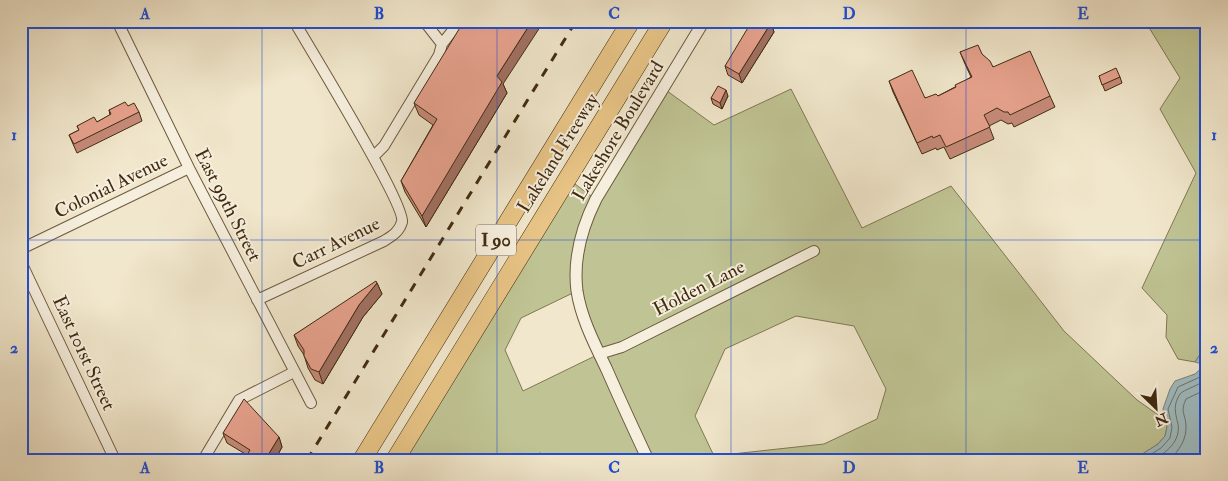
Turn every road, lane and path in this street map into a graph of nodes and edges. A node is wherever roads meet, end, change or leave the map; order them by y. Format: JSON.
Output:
{"nodes":[{"id":1,"x":117,"y":21,"type":"edge"},
{"id":2,"x":294,"y":21,"type":"edge"},
{"id":3,"x":424,"y":21,"type":"edge"},
{"id":4,"x":460,"y":21,"type":"edge"},
{"id":5,"x":631,"y":21,"type":"edge"},
{"id":6,"x":664,"y":21,"type":"edge"},
{"id":7,"x":704,"y":21,"type":"edge"},
{"id":8,"x":442,"y":44,"type":"junction"},
{"id":9,"x":373,"y":157,"type":"junction"},
{"id":10,"x":189,"y":168,"type":"junction"},
{"id":11,"x":21,"y":249,"type":"edge"},
{"id":12,"x":814,"y":251,"type":"dead end"},
{"id":13,"x":21,"y":262,"type":"edge"},
{"id":14,"x":257,"y":300,"type":"junction"},
{"id":15,"x":599,"y":354,"type":"junction"},
{"id":16,"x":294,"y":372,"type":"junction"},
{"id":17,"x":311,"y":403,"type":"dead end"},
{"id":18,"x":115,"y":460,"type":"edge"},
{"id":19,"x":203,"y":460,"type":"edge"},
{"id":20,"x":362,"y":460,"type":"edge"},
{"id":21,"x":395,"y":460,"type":"edge"},
{"id":22,"x":648,"y":460,"type":"edge"}],
"edges":[{"from":1,"to":10,"type":"street","name":"East 99th Street"},
{"from":2,"to":9,"type":"street","name":"Carr Avenue"},
{"from":3,"to":8,"type":"street"},
{"from":4,"to":8,"type":"street"},
{"from":5,"to":20,"type":"highway","name":"Lakeland Freeway","number":"I 90"},
{"from":6,"to":21,"type":"highway","name":"Lakeland Freeway","number":"I 90"},
{"from":7,"to":15,"type":"street","name":"Lakeshore Boulevard"},
{"from":8,"to":9,"type":"street"},
{"from":9,"to":14,"type":"street","name":"Carr Avenue"},
{"from":10,"to":11,"type":"street","name":"Colonial Avenue"},
{"from":10,"to":14,"type":"street","name":"East 99th Street"},
{"from":12,"to":15,"type":"street","name":"Holden Lane"},
{"from":13,"to":18,"type":"street","name":"East 101st Street"},
{"from":14,"to":16,"type":"street","name":"East 99th Street"},
{"from":15,"to":22,"type":"street","name":"Lakeshore Boulevard"},
{"from":16,"to":17,"type":"street","name":"East 99th Street"},
{"from":16,"to":19,"type":"street"}]}
